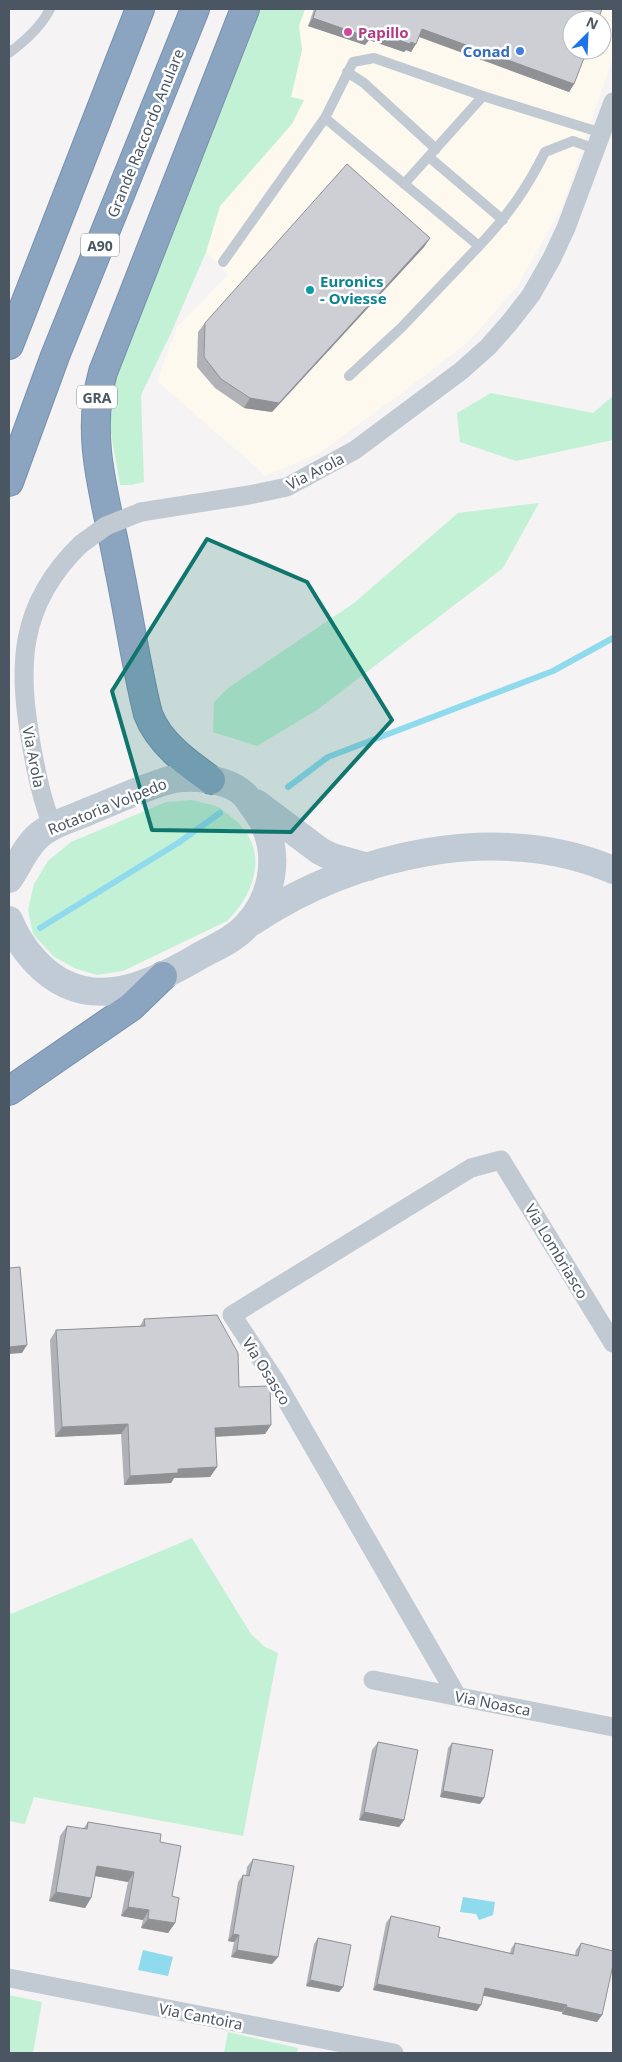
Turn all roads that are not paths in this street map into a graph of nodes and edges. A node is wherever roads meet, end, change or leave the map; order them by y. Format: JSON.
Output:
{"nodes":[{"id":1,"x":50,"y":9,"type":"edge"},
{"id":2,"x":140,"y":9,"type":"edge"},
{"id":3,"x":195,"y":9,"type":"edge"},
{"id":4,"x":245,"y":9,"type":"edge"},
{"id":5,"x":9,"y":53,"type":"edge"},
{"id":6,"x":348,"y":72,"type":"junction"},
{"id":7,"x":483,"y":96,"type":"junction"},
{"id":8,"x":613,"y":102,"type":"edge"},
{"id":9,"x":325,"y":118,"type":"junction"},
{"id":10,"x":599,"y":141,"type":"junction"},
{"id":11,"x":432,"y":153,"type":"junction"},
{"id":12,"x":404,"y":184,"type":"junction"},
{"id":13,"x":503,"y":220,"type":"junction"},
{"id":14,"x":479,"y":246,"type":"junction"},
{"id":15,"x":223,"y":262,"type":"dead end"},
{"id":16,"x":9,"y":345,"type":"edge"},
{"id":17,"x":349,"y":376,"type":"dead end"},
{"id":18,"x":9,"y":482,"type":"edge"},
{"id":19,"x":212,"y":780,"type":"junction"},
{"id":20,"x":245,"y":794,"type":"junction"},
{"id":21,"x":52,"y":826,"type":"junction"},
{"id":22,"x":368,"y":867,"type":"junction"},
{"id":23,"x":613,"y":870,"type":"edge"},
{"id":24,"x":9,"y":879,"type":"edge"},
{"id":25,"x":9,"y":920,"type":"edge"},
{"id":26,"x":247,"y":925,"type":"junction"},
{"id":27,"x":9,"y":955,"type":"edge"},
{"id":28,"x":42,"y":968,"type":"junction"},
{"id":29,"x":163,"y":976,"type":"junction"},
{"id":30,"x":9,"y":1091,"type":"edge"},
{"id":31,"x":501,"y":1160,"type":"joint"},
{"id":32,"x":613,"y":1342,"type":"edge"},
{"id":33,"x":373,"y":1680,"type":"dead end"},
{"id":34,"x":457,"y":1696,"type":"junction"},
{"id":35,"x":613,"y":1727,"type":"edge"},
{"id":36,"x":9,"y":1978,"type":"edge"},
{"id":37,"x":394,"y":2053,"type":"edge"}],
"edges":[{"from":1,"to":5,"type":"lane"},
{"from":2,"to":16,"type":"highway"},
{"from":3,"to":18,"type":"highway","name":"Grande Raccordo Anulare","number":"A90"},
{"from":4,"to":19,"type":"highway","number":"GRA"},
{"from":6,"to":7,"type":"lane"},
{"from":6,"to":9,"type":"lane"},
{"from":6,"to":11,"type":"lane"},
{"from":7,"to":10,"type":"lane"},
{"from":7,"to":11,"type":"lane"},
{"from":8,"to":10,"type":"street","name":"Via Arola"},
{"from":9,"to":12,"type":"lane"},
{"from":9,"to":15,"type":"lane"},
{"from":10,"to":13,"type":"lane"},
{"from":10,"to":21,"type":"street","name":"Via Arola","bridge":true},
{"from":11,"to":12,"type":"lane"},
{"from":11,"to":13,"type":"lane"},
{"from":12,"to":14,"type":"lane"},
{"from":13,"to":14,"type":"lane"},
{"from":14,"to":17,"type":"lane"},
{"from":19,"to":20,"type":"main road","name":"Rotatoria Volpedo"},
{"from":19,"to":21,"type":"main road","name":"Rotatoria Volpedo"},
{"from":20,"to":22,"type":"main road"},
{"from":20,"to":26,"type":"main road","name":"Rotatoria Volpedo"},
{"from":21,"to":24,"type":"main road","name":"Rotatoria Volpedo"},
{"from":22,"to":23,"type":"main road"},
{"from":22,"to":26,"type":"main road"},
{"from":25,"to":28,"type":"main road","name":"Rotatoria Volpedo"},
{"from":26,"to":29,"type":"main road","name":"Rotatoria Volpedo"},
{"from":27,"to":28,"type":"main road"},
{"from":28,"to":29,"type":"main road","name":"Rotatoria Volpedo"},
{"from":29,"to":30,"type":"highway"},
{"from":31,"to":32,"type":"street","name":"Via Lombriasco"},
{"from":31,"to":34,"type":"street","name":"Via Osasco"},
{"from":33,"to":34,"type":"street","name":"Via Noasca"},
{"from":34,"to":35,"type":"street","name":"Via Noasca"},
{"from":36,"to":37,"type":"street","name":"Via Cantoira"}]}
